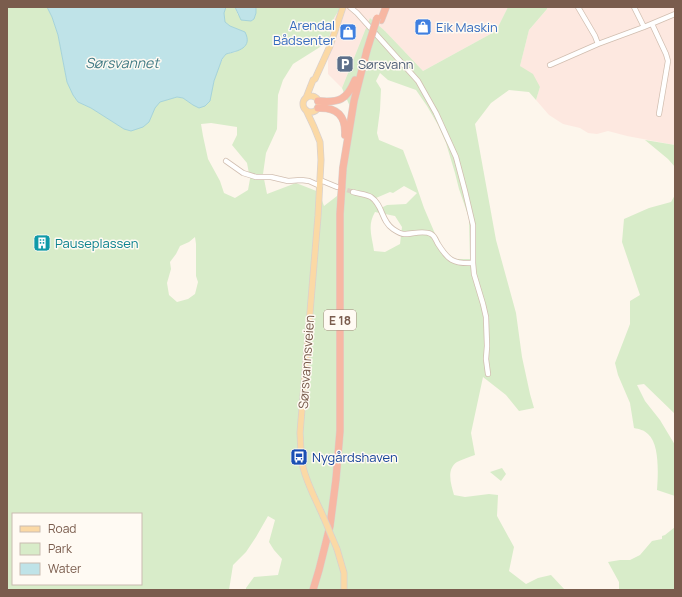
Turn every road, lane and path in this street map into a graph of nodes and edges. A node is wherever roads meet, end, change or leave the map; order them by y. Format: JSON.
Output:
{"nodes":[{"id":1,"x":343,"y":7,"type":"edge"},
{"id":2,"x":350,"y":7,"type":"edge"},
{"id":3,"x":381,"y":7,"type":"edge"},
{"id":4,"x":386,"y":7,"type":"edge"},
{"id":5,"x":578,"y":7,"type":"edge"},
{"id":6,"x":634,"y":7,"type":"edge"},
{"id":7,"x":675,"y":14,"type":"edge"},
{"id":8,"x":379,"y":19,"type":"junction"},
{"id":9,"x":652,"y":24,"type":"junction"},
{"id":10,"x":644,"y":27,"type":"junction"},
{"id":11,"x":598,"y":44,"type":"junction"},
{"id":12,"x":369,"y":50,"type":"junction"},
{"id":13,"x":550,"y":65,"type":"dead end"},
{"id":14,"x":315,"y":79,"type":"junction"},
{"id":15,"x":306,"y":98,"type":"junction"},
{"id":16,"x":317,"y":104,"type":"junction"},
{"id":17,"x":306,"y":110,"type":"junction"},
{"id":18,"x":659,"y":114,"type":"dead end"},
{"id":19,"x":314,"y":127,"type":"junction"},
{"id":20,"x":226,"y":161,"type":"dead end"},
{"id":21,"x":343,"y":168,"type":"junction"},
{"id":22,"x":320,"y":180,"type":"junction"},
{"id":23,"x":320,"y":186,"type":"junction"},
{"id":24,"x":337,"y":187,"type":"tunnel mouth"},
{"id":25,"x":353,"y":192,"type":"tunnel mouth"},
{"id":26,"x":473,"y":263,"type":"junction"},
{"id":27,"x":488,"y":374,"type":"dead end"},
{"id":28,"x":313,"y":590,"type":"edge"},
{"id":29,"x":317,"y":590,"type":"edge"},
{"id":30,"x":344,"y":590,"type":"edge"}],
"edges":[{"from":1,"to":14,"type":"main road","name":"Sørsvannsveien"},
{"from":2,"to":26,"type":"street"},
{"from":3,"to":8,"type":"highway","number":"E 18"},
{"from":4,"to":8,"type":"highway","number":"E 18"},
{"from":5,"to":11,"type":"street"},
{"from":6,"to":10,"type":"street"},
{"from":7,"to":9,"type":"street"},
{"from":8,"to":12,"type":"highway","number":"E 18","bridge":true},
{"from":9,"to":10,"type":"street"},
{"from":9,"to":18,"type":"street"},
{"from":10,"to":11,"type":"street"},
{"from":11,"to":13,"type":"street"},
{"from":12,"to":16,"type":"highway","number":"E 18"},
{"from":12,"to":21,"type":"highway","number":"E 18"},
{"from":12,"to":29,"type":"highway","number":"E 18"},
{"from":14,"to":15,"type":"main road","name":"Sørsvannsveien"},
{"from":14,"to":16,"type":"main road","name":"Sørsvannsveien"},
{"from":15,"to":16,"type":"main road"},
{"from":15,"to":17,"type":"main road"},
{"from":16,"to":17,"type":"main road"},
{"from":16,"to":19,"type":"main road","name":"Sørsvannsveien"},
{"from":16,"to":21,"type":"highway","number":"E 18"},
{"from":17,"to":19,"type":"main road","name":"Sørsvannsveien"},
{"from":19,"to":22,"type":"main road","name":"Sørsvannsveien"},
{"from":20,"to":23,"type":"street"},
{"from":21,"to":28,"type":"highway","number":"E 18"},
{"from":22,"to":23,"type":"main road","name":"Sørsvannsveien"},
{"from":22,"to":24,"type":"street"},
{"from":23,"to":30,"type":"main road","name":"Sørsvannsveien","bridge":true},
{"from":25,"to":26,"type":"street"},
{"from":26,"to":27,"type":"street"}]}
